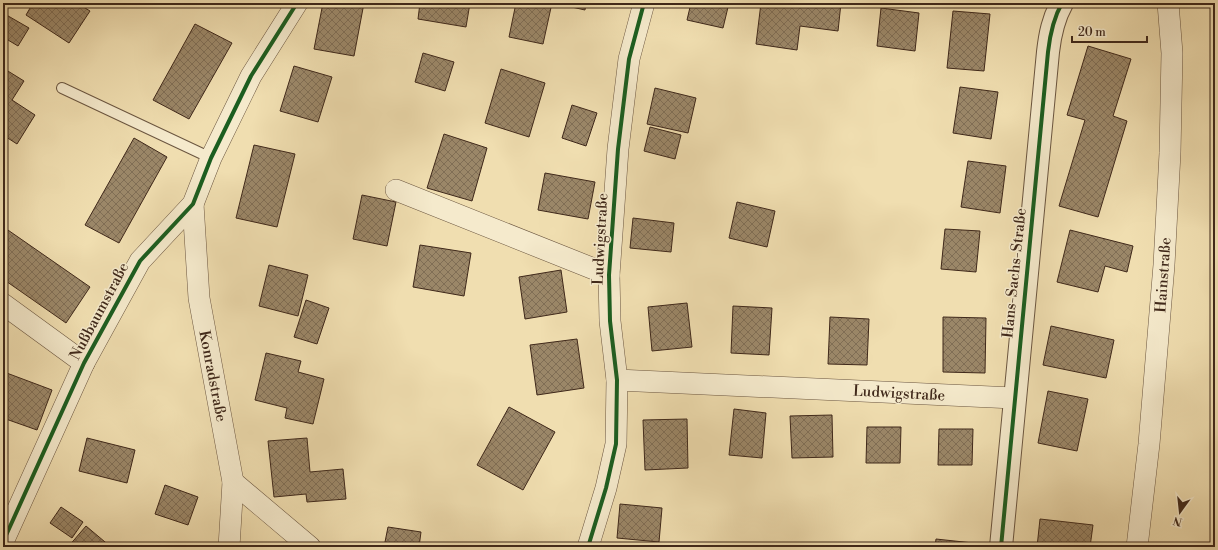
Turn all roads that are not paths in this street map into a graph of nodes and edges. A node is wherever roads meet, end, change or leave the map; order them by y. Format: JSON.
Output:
{"nodes":[{"id":1,"x":297,"y":3,"type":"edge"},
{"id":2,"x":644,"y":3,"type":"edge"},
{"id":3,"x":1062,"y":3,"type":"edge"},
{"id":4,"x":1168,"y":3,"type":"edge"},
{"id":5,"x":62,"y":88,"type":"dead end"},
{"id":6,"x":211,"y":158,"type":"junction"},
{"id":7,"x":396,"y":190,"type":"dead end"},
{"id":8,"x":193,"y":204,"type":"junction"},
{"id":9,"x":609,"y":275,"type":"junction"},
{"id":10,"x":3,"y":304,"type":"edge"},
{"id":11,"x":84,"y":362,"type":"junction"},
{"id":12,"x":617,"y":380,"type":"junction"},
{"id":13,"x":1014,"y":398,"type":"junction"},
{"id":14,"x":233,"y":482,"type":"junction"},
{"id":15,"x":3,"y":542,"type":"edge"},
{"id":16,"x":229,"y":547,"type":"edge"},
{"id":17,"x":310,"y":547,"type":"edge"},
{"id":18,"x":588,"y":547,"type":"edge"},
{"id":19,"x":1001,"y":547,"type":"edge"},
{"id":20,"x":1137,"y":547,"type":"edge"}],
"edges":[{"from":1,"to":6,"type":"street","name":"Nußbaumstraße"},
{"from":2,"to":9,"type":"street","name":"Ludwigstraße"},
{"from":3,"to":13,"type":"street","name":"Hans-Sachs-Straße"},
{"from":4,"to":20,"type":"street","name":"Hainstraße"},
{"from":5,"to":6,"type":"lane"},
{"from":6,"to":8,"type":"street","name":"Nußbaumstraße"},
{"from":7,"to":9,"type":"street","name":"Ludwigstraße"},
{"from":8,"to":11,"type":"street","name":"Nußbaumstraße"},
{"from":8,"to":14,"type":"street","name":"Konradstraße"},
{"from":9,"to":12,"type":"street","name":"Ludwigstraße"},
{"from":10,"to":11,"type":"street"},
{"from":11,"to":15,"type":"street","name":"Nußbaumstraße"},
{"from":12,"to":13,"type":"street","name":"Ludwigstraße"},
{"from":12,"to":18,"type":"street","name":"Ludwigstraße"},
{"from":13,"to":19,"type":"street","name":"Hans-Sachs-Straße"},
{"from":14,"to":16,"type":"street","name":"Konradstraße"},
{"from":14,"to":17,"type":"street"}]}
